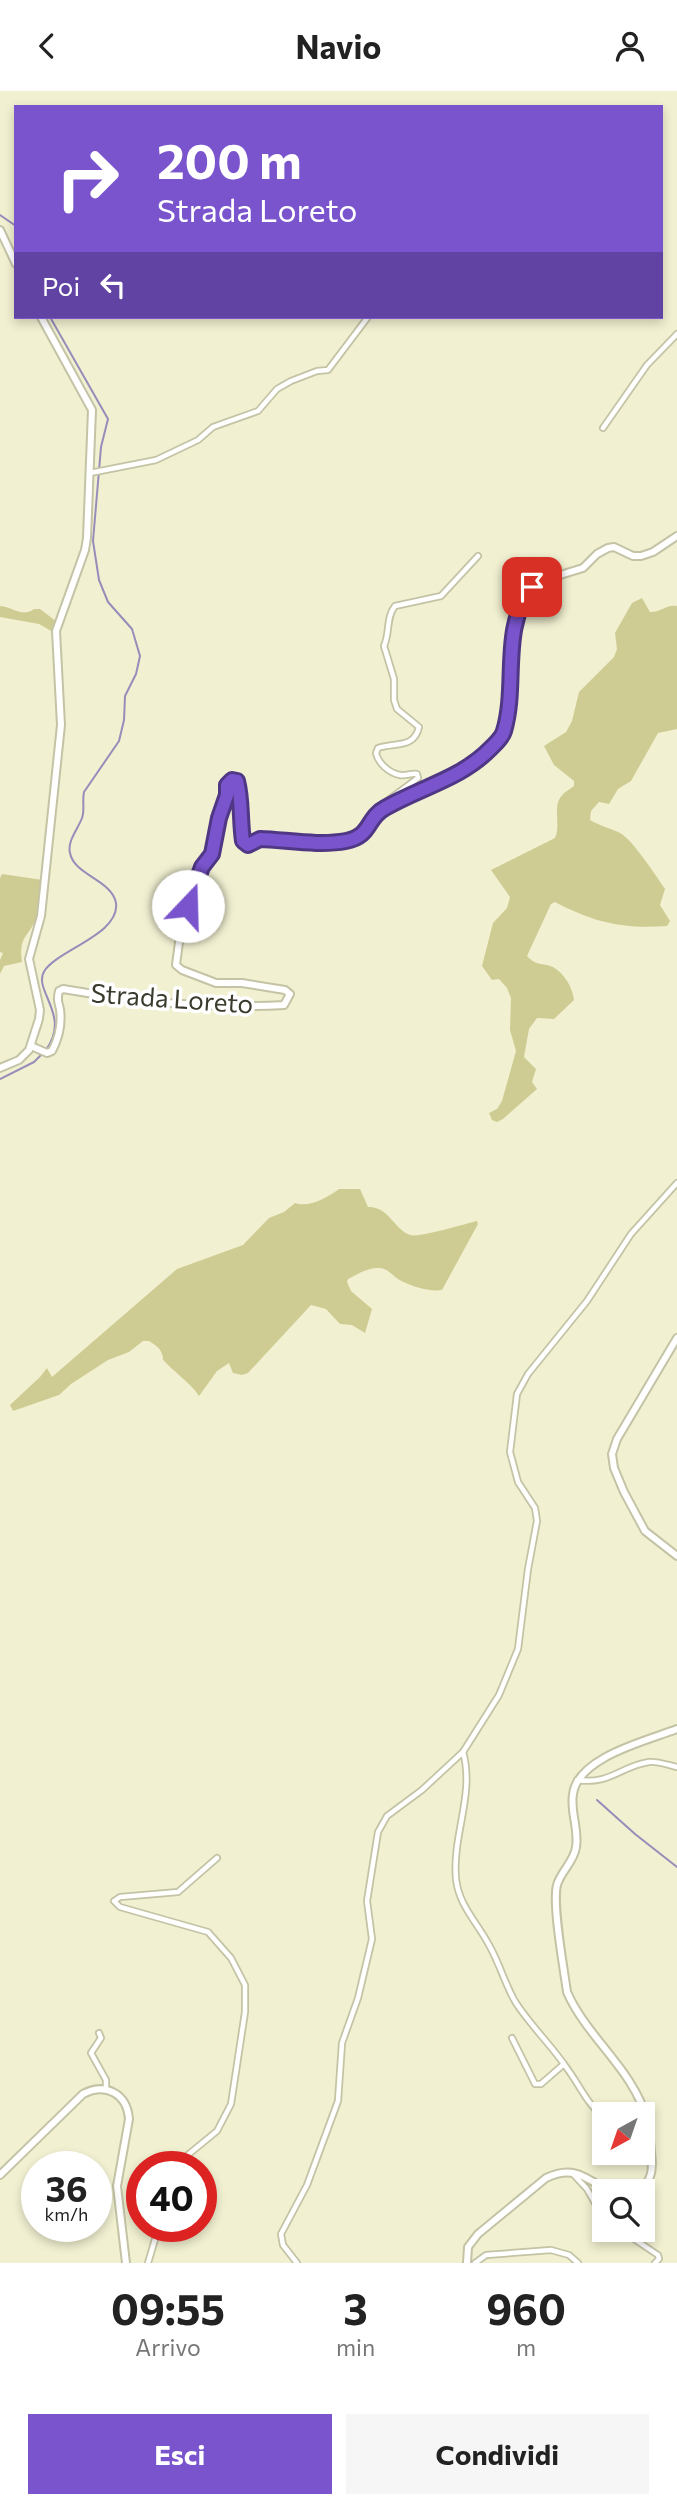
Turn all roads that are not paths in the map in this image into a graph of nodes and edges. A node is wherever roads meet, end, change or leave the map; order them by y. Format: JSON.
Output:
{"nodes":[{"id":1,"x":0,"y":230,"type":"edge"},
{"id":2,"x":14,"y":260,"type":"edge"},
{"id":3,"x":42,"y":319,"type":"edge"},
{"id":4,"x":366,"y":319,"type":"edge"},
{"id":5,"x":677,"y":334,"type":"edge"},
{"id":6,"x":603,"y":428,"type":"dead end"},
{"id":7,"x":92,"y":473,"type":"junction"},
{"id":8,"x":677,"y":536,"type":"edge"},
{"id":9,"x":478,"y":556,"type":"dead end"},
{"id":10,"x":382,"y":809,"type":"junction"},
{"id":11,"x":31,"y":1046,"type":"junction"},
{"id":12,"x":0,"y":1068,"type":"edge"},
{"id":13,"x":677,"y":1183,"type":"edge"},
{"id":14,"x":677,"y":1338,"type":"edge"},
{"id":15,"x":677,"y":1556,"type":"edge"},
{"id":16,"x":677,"y":1729,"type":"edge"},
{"id":17,"x":463,"y":1752,"type":"junction"},
{"id":18,"x":677,"y":1767,"type":"edge"},
{"id":19,"x":576,"y":1780,"type":"junction"},
{"id":20,"x":217,"y":1858,"type":"dead end"},
{"id":21,"x":99,"y":2033,"type":"dead end"},
{"id":22,"x":512,"y":2038,"type":"dead end"},
{"id":23,"x":564,"y":2064,"type":"junction"},
{"id":24,"x":106,"y":2089,"type":"junction"},
{"id":25,"x":639,"y":2102,"type":"edge"},
{"id":26,"x":592,"y":2105,"type":"edge"},
{"id":27,"x":193,"y":2151,"type":"edge"},
{"id":28,"x":571,"y":2172,"type":"junction"},
{"id":29,"x":0,"y":2175,"type":"edge"},
{"id":30,"x":592,"y":2181,"type":"edge"},
{"id":31,"x":592,"y":2198,"type":"edge"},
{"id":32,"x":154,"y":2242,"type":"edge"},
{"id":33,"x":638,"y":2242,"type":"edge"},
{"id":34,"x":126,"y":2263,"type":"edge"},
{"id":35,"x":148,"y":2263,"type":"edge"},
{"id":36,"x":296,"y":2263,"type":"edge"},
{"id":37,"x":467,"y":2263,"type":"edge"},
{"id":38,"x":475,"y":2263,"type":"edge"},
{"id":39,"x":578,"y":2263,"type":"edge"},
{"id":40,"x":655,"y":2263,"type":"edge"}],
"edges":[{"from":1,"to":2,"type":"street"},
{"from":3,"to":7,"type":"street"},
{"from":4,"to":7,"type":"street"},
{"from":5,"to":6,"type":"street"},
{"from":7,"to":11,"type":"street"},
{"from":8,"to":10,"type":"street","name":"Strada Loreto"},
{"from":9,"to":10,"type":"street"},
{"from":10,"to":11,"type":"street","name":"Strada Loreto"},
{"from":11,"to":12,"type":"street"},
{"from":13,"to":17,"type":"street"},
{"from":14,"to":15,"type":"street"},
{"from":16,"to":19,"type":"street"},
{"from":17,"to":23,"type":"street"},
{"from":17,"to":36,"type":"street"},
{"from":18,"to":19,"type":"street"},
{"from":19,"to":25,"type":"street"},
{"from":20,"to":27,"type":"street"},
{"from":21,"to":24,"type":"street"},
{"from":22,"to":23,"type":"street"},
{"from":23,"to":26,"type":"street"},
{"from":24,"to":29,"type":"street"},
{"from":24,"to":34,"type":"street"},
{"from":28,"to":30,"type":"street"},
{"from":28,"to":31,"type":"street"},
{"from":28,"to":37,"type":"street"},
{"from":32,"to":35,"type":"street"},
{"from":33,"to":40,"type":"street"},
{"from":38,"to":39,"type":"street"}]}
